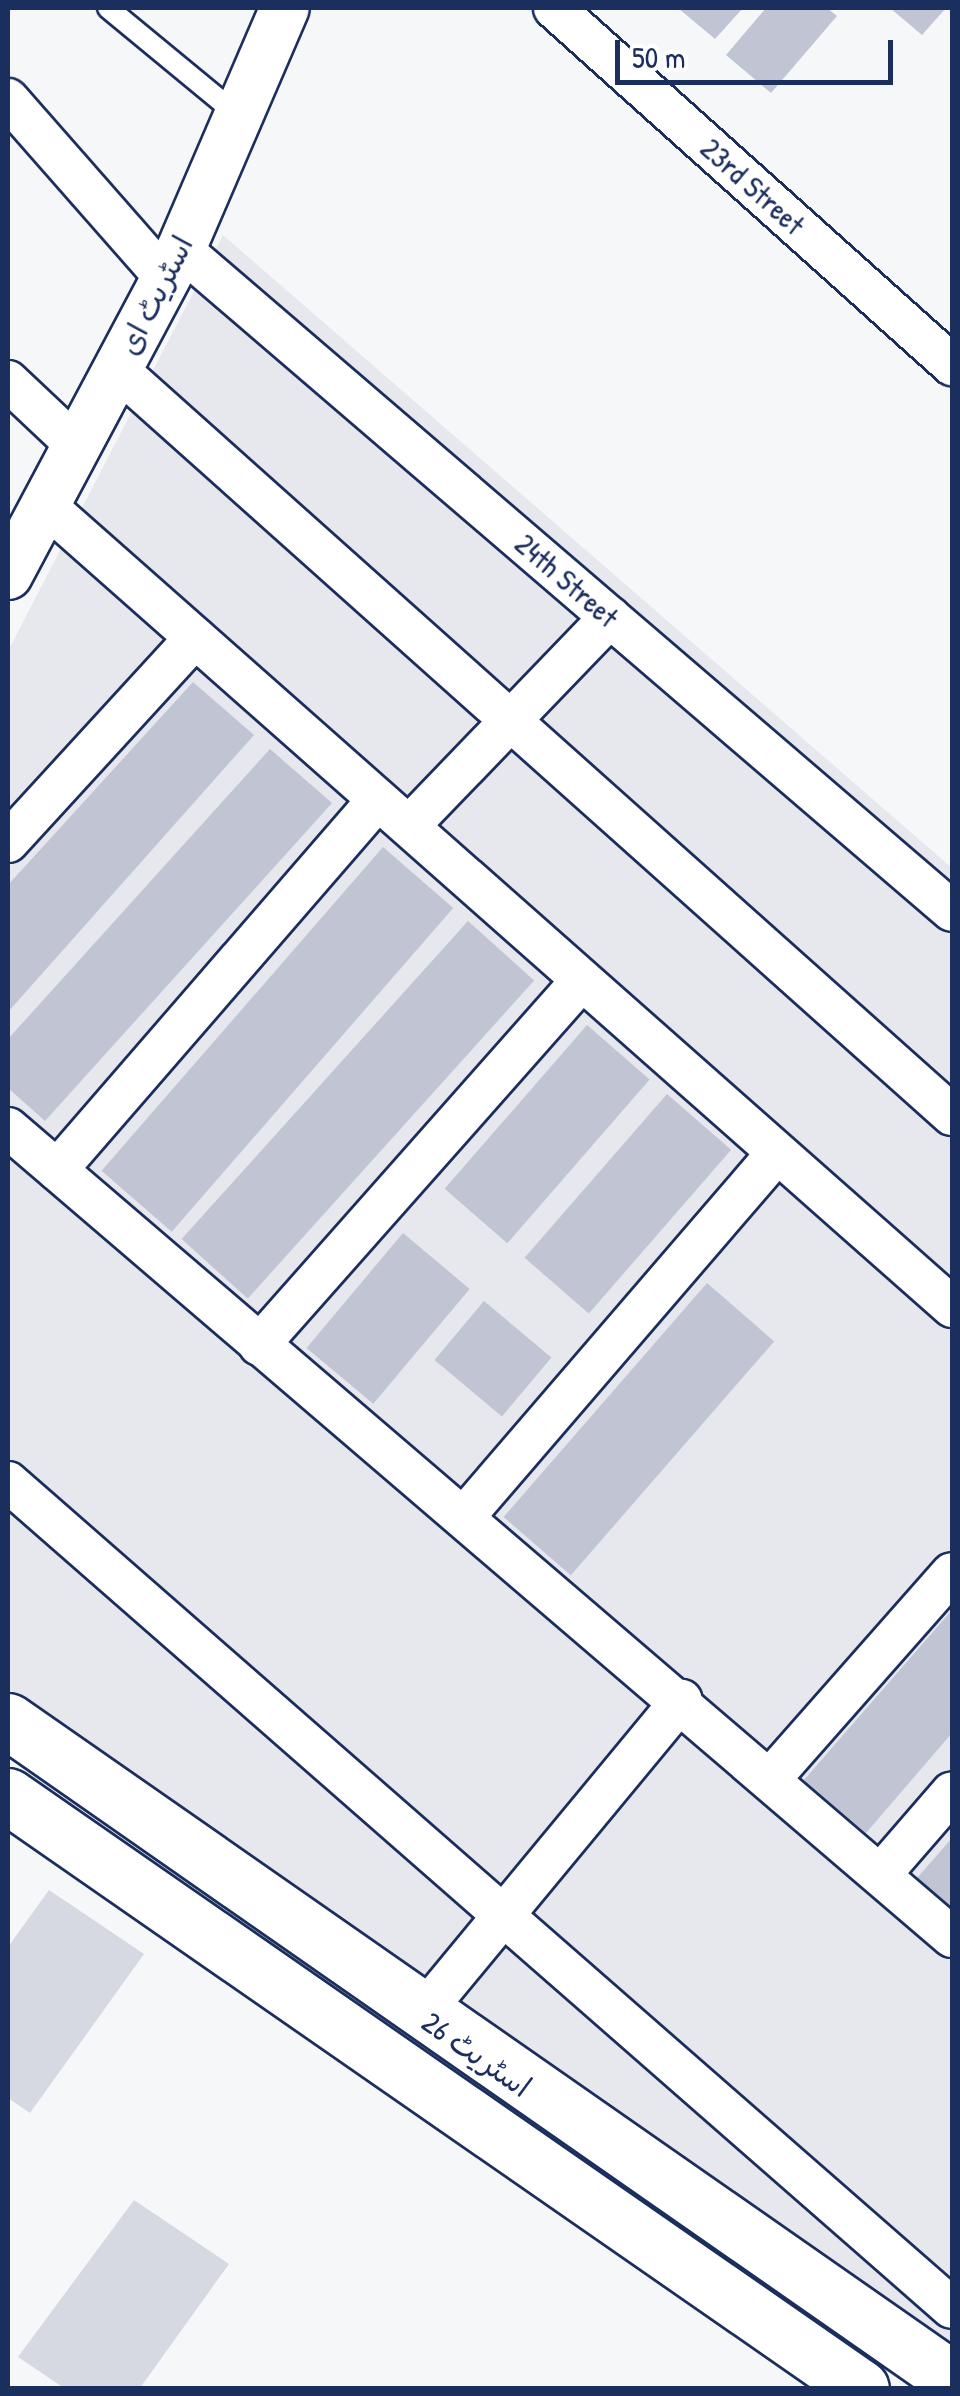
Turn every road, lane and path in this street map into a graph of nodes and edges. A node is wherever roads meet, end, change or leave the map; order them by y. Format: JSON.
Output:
{"nodes":[{"id":1,"x":108,"y":8,"type":"edge"},
{"id":2,"x":285,"y":8,"type":"edge"},
{"id":3,"x":554,"y":8,"type":"edge"},
{"id":4,"x":8,"y":100,"type":"edge"},
{"id":5,"x":239,"y":116,"type":"junction"},
{"id":6,"x":174,"y":264,"type":"junction"},
{"id":7,"x":952,"y":366,"type":"edge"},
{"id":8,"x":117,"y":369,"type":"junction"},
{"id":9,"x":8,"y":381,"type":"edge"},
{"id":10,"x":76,"y":445,"type":"junction"},
{"id":11,"x":45,"y":505,"type":"junction"},
{"id":12,"x":8,"y":575,"type":"edge"},
{"id":13,"x":610,"y":617,"type":"junction"},
{"id":14,"x":196,"y":638,"type":"junction"},
{"id":15,"x":512,"y":722,"type":"junction"},
{"id":16,"x":393,"y":813,"type":"junction"},
{"id":17,"x":8,"y":842,"type":"edge"},
{"id":18,"x":952,"y":911,"type":"edge"},
{"id":19,"x":582,"y":980,"type":"junction"},
{"id":20,"x":952,"y":1114,"type":"edge"},
{"id":21,"x":8,"y":1128,"type":"edge"},
{"id":22,"x":777,"y":1153,"type":"junction"},
{"id":23,"x":57,"y":1170,"type":"junction"},
{"id":24,"x":952,"y":1307,"type":"edge"},
{"id":25,"x":259,"y":1345,"type":"junction"},
{"id":26,"x":8,"y":1482,"type":"edge"},
{"id":27,"x":464,"y":1517,"type":"junction"},
{"id":28,"x":952,"y":1573,"type":"edge"},
{"id":29,"x":682,"y":1700,"type":"junction"},
{"id":30,"x":8,"y":1720,"type":"edge"},
{"id":31,"x":770,"y":1778,"type":"junction"},
{"id":32,"x":952,"y":1792,"type":"edge"},
{"id":33,"x":8,"y":1796,"type":"edge"},
{"id":34,"x":881,"y":1874,"type":"junction"},
{"id":35,"x":505,"y":1916,"type":"junction"},
{"id":36,"x":952,"y":1937,"type":"edge"},
{"id":37,"x":422,"y":2016,"type":"junction"},
{"id":38,"x":952,"y":2308,"type":"edge"},
{"id":39,"x":952,"y":2379,"type":"edge"},
{"id":40,"x":861,"y":2388,"type":"edge"}],
"edges":[{"from":1,"to":5,"type":"lane"},
{"from":2,"to":5,"type":"street","name":"اسٹریٹ ای"},
{"from":3,"to":7,"type":"street","name":"23rd Street"},
{"from":4,"to":6,"type":"street","name":"24th Street"},
{"from":5,"to":6,"type":"street","name":"اسٹریٹ ای"},
{"from":6,"to":8,"type":"street","name":"اسٹریٹ ای"},
{"from":6,"to":13,"type":"street","name":"24th Street"},
{"from":8,"to":10,"type":"street","name":"اسٹریٹ ای"},
{"from":8,"to":15,"type":"street"},
{"from":9,"to":10,"type":"street"},
{"from":10,"to":11,"type":"street","name":"اسٹریٹ ای"},
{"from":11,"to":12,"type":"street","name":"اسٹریٹ ای"},
{"from":11,"to":14,"type":"street"},
{"from":13,"to":15,"type":"street"},
{"from":13,"to":18,"type":"street","name":"24th Street"},
{"from":14,"to":16,"type":"street"},
{"from":14,"to":17,"type":"street"},
{"from":15,"to":16,"type":"street"},
{"from":15,"to":20,"type":"street"},
{"from":16,"to":19,"type":"street"},
{"from":16,"to":23,"type":"street"},
{"from":19,"to":22,"type":"street"},
{"from":19,"to":25,"type":"street"},
{"from":21,"to":23,"type":"street"},
{"from":22,"to":24,"type":"street"},
{"from":22,"to":27,"type":"street"},
{"from":23,"to":25,"type":"street"},
{"from":25,"to":27,"type":"street"},
{"from":26,"to":35,"type":"street"},
{"from":27,"to":29,"type":"street"},
{"from":28,"to":31,"type":"street"},
{"from":29,"to":31,"type":"street"},
{"from":29,"to":35,"type":"street"},
{"from":30,"to":37,"type":"main road","name":"اسٹریٹ 26"},
{"from":31,"to":34,"type":"street"},
{"from":32,"to":34,"type":"street"},
{"from":33,"to":40,"type":"main road","name":"اسٹریٹ 26"},
{"from":34,"to":36,"type":"street"},
{"from":35,"to":37,"type":"street"},
{"from":35,"to":38,"type":"street"},
{"from":37,"to":39,"type":"main road","name":"اسٹریٹ 26"}]}
